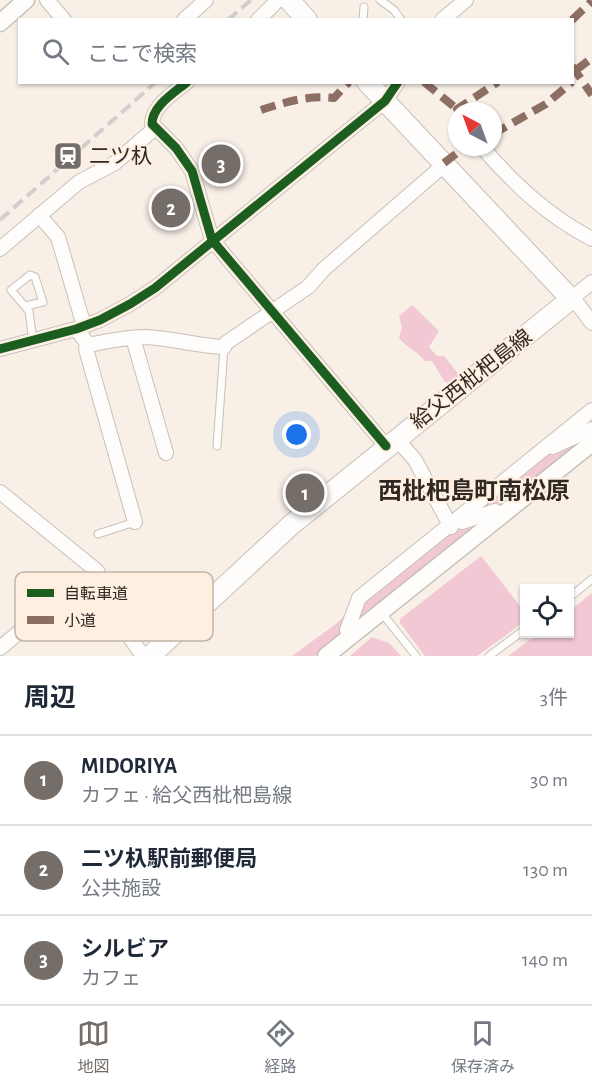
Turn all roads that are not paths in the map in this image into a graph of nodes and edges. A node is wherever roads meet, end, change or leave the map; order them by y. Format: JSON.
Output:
{"nodes":[{"id":1,"x":27,"y":0,"type":"edge"},
{"id":2,"x":46,"y":0,"type":"edge"},
{"id":3,"x":206,"y":0,"type":"edge"},
{"id":4,"x":278,"y":0,"type":"edge"},
{"id":5,"x":289,"y":0,"type":"edge"},
{"id":6,"x":380,"y":0,"type":"edge"},
{"id":7,"x":466,"y":0,"type":"edge"},
{"id":8,"x":364,"y":7,"type":"dead end"},
{"id":9,"x":62,"y":18,"type":"edge"},
{"id":10,"x":186,"y":18,"type":"edge"},
{"id":11,"x":260,"y":18,"type":"edge"},
{"id":12,"x":305,"y":18,"type":"edge"},
{"id":13,"x":363,"y":18,"type":"edge"},
{"id":14,"x":400,"y":18,"type":"edge"},
{"id":15,"x":444,"y":18,"type":"edge"},
{"id":16,"x":0,"y":23,"type":"edge"},
{"id":17,"x":185,"y":84,"type":"edge"},
{"id":18,"x":369,"y":84,"type":"edge"},
{"id":19,"x":397,"y":84,"type":"edge"},
{"id":20,"x":385,"y":101,"type":"junction"},
{"id":21,"x":154,"y":128,"type":"junction"},
{"id":22,"x":490,"y":156,"type":"edge"},
{"id":23,"x":445,"y":164,"type":"junction"},
{"id":24,"x":39,"y":216,"type":"junction"},
{"id":25,"x":592,"y":239,"type":"edge"},
{"id":26,"x":212,"y":240,"type":"junction"},
{"id":27,"x":0,"y":249,"type":"edge"},
{"id":28,"x":592,"y":282,"type":"edge"},
{"id":29,"x":571,"y":299,"type":"junction"},
{"id":30,"x":25,"y":306,"type":"junction"},
{"id":31,"x":271,"y":311,"type":"junction"},
{"id":32,"x":592,"y":323,"type":"edge"},
{"id":33,"x":80,"y":328,"type":"junction"},
{"id":34,"x":134,"y":338,"type":"junction"},
{"id":35,"x":33,"y":341,"type":"junction"},
{"id":36,"x":87,"y":343,"type":"junction"},
{"id":37,"x":224,"y":347,"type":"junction"},
{"id":38,"x":0,"y":349,"type":"edge"},
{"id":39,"x":592,"y":410,"type":"edge"},
{"id":40,"x":592,"y":429,"type":"edge"},
{"id":41,"x":391,"y":442,"type":"junction"},
{"id":42,"x":592,"y":443,"type":"edge"},
{"id":43,"x":547,"y":445,"type":"junction"},
{"id":44,"x":217,"y":446,"type":"dead end"},
{"id":45,"x":166,"y":453,"type":"dead end"},
{"id":46,"x":0,"y":492,"type":"edge"},
{"id":47,"x":501,"y":516,"type":"junction"},
{"id":48,"x":135,"y":522,"type":"joint"},
{"id":49,"x":454,"y":524,"type":"junction"},
{"id":50,"x":98,"y":534,"type":"dead end"},
{"id":51,"x":98,"y":572,"type":"edge"},
{"id":52,"x":592,"y":579,"type":"edge"},
{"id":53,"x":574,"y":594,"type":"edge"},
{"id":54,"x":213,"y":597,"type":"edge"},
{"id":55,"x":381,"y":612,"type":"junction"},
{"id":56,"x":520,"y":634,"type":"edge"},
{"id":57,"x":15,"y":636,"type":"edge"},
{"id":58,"x":350,"y":636,"type":"junction"},
{"id":59,"x":132,"y":641,"type":"edge"},
{"id":60,"x":166,"y":641,"type":"edge"},
{"id":61,"x":0,"y":648,"type":"edge"},
{"id":62,"x":143,"y":656,"type":"edge"},
{"id":63,"x":150,"y":656,"type":"edge"},
{"id":64,"x":326,"y":656,"type":"edge"},
{"id":65,"x":416,"y":656,"type":"edge"},
{"id":66,"x":489,"y":656,"type":"edge"}],
"edges":[{"from":1,"to":16,"type":"street"},
{"from":2,"to":9,"type":"street"},
{"from":3,"to":10,"type":"street"},
{"from":4,"to":11,"type":"street"},
{"from":5,"to":12,"type":"main road"},
{"from":6,"to":14,"type":"lane"},
{"from":7,"to":15,"type":"street"},
{"from":8,"to":13,"type":"lane"},
{"from":17,"to":21,"type":"street"},
{"from":18,"to":20,"type":"main road"},
{"from":19,"to":20,"type":"street"},
{"from":20,"to":23,"type":"main road"},
{"from":20,"to":26,"type":"street"},
{"from":21,"to":24,"type":"street"},
{"from":21,"to":26,"type":"street"},
{"from":22,"to":25,"type":"street"},
{"from":23,"to":29,"type":"main road"},
{"from":23,"to":31,"type":"street"},
{"from":24,"to":27,"type":"street"},
{"from":24,"to":33,"type":"street"},
{"from":26,"to":31,"type":"street"},
{"from":26,"to":33,"type":"street"},
{"from":28,"to":29,"type":"street"},
{"from":29,"to":32,"type":"street"},
{"from":29,"to":41,"type":"main road","name":"給父西枇杷島線"},
{"from":30,"to":30,"type":"lane"},
{"from":30,"to":35,"type":"lane"},
{"from":31,"to":37,"type":"street"},
{"from":31,"to":41,"type":"street"},
{"from":33,"to":35,"type":"street"},
{"from":33,"to":36,"type":"street"},
{"from":34,"to":36,"type":"street"},
{"from":34,"to":37,"type":"street"},
{"from":34,"to":45,"type":"street"},
{"from":35,"to":38,"type":"street"},
{"from":36,"to":48,"type":"street"},
{"from":37,"to":44,"type":"lane"},
{"from":39,"to":43,"type":"street"},
{"from":40,"to":43,"type":"street"},
{"from":41,"to":49,"type":"street"},
{"from":41,"to":54,"type":"main road","name":"給父西枇杷島線"},
{"from":42,"to":47,"type":"street"},
{"from":43,"to":49,"type":"street"},
{"from":46,"to":51,"type":"street"},
{"from":47,"to":49,"type":"street"},
{"from":47,"to":55,"type":"street"},
{"from":48,"to":50,"type":"lane"},
{"from":49,"to":58,"type":"street"},
{"from":52,"to":53,"type":"lane"},
{"from":55,"to":58,"type":"street"},
{"from":55,"to":65,"type":"lane"},
{"from":56,"to":66,"type":"lane"},
{"from":57,"to":61,"type":"street"},
{"from":58,"to":64,"type":"street"},
{"from":59,"to":62,"type":"street"},
{"from":60,"to":63,"type":"main road","name":"給父西枇杷島線"}]}
